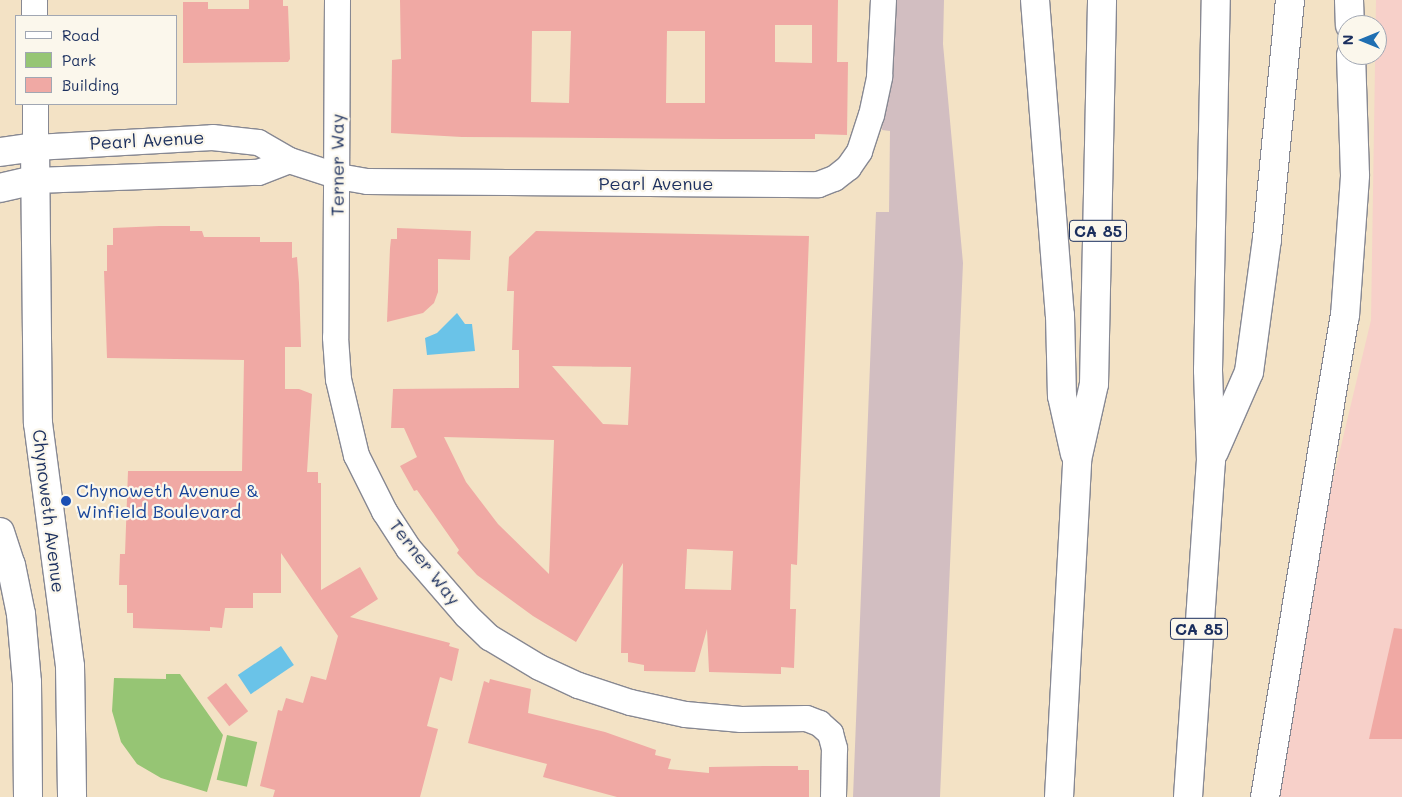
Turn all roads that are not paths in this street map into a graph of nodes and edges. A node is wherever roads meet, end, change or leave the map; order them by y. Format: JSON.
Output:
{"nodes":[{"id":1,"x":34,"y":0,"type":"edge"},
{"id":2,"x":337,"y":0,"type":"edge"},
{"id":3,"x":883,"y":0,"type":"edge"},
{"id":4,"x":1035,"y":0,"type":"edge"},
{"id":5,"x":1102,"y":0,"type":"edge"},
{"id":6,"x":1216,"y":0,"type":"edge"},
{"id":7,"x":1290,"y":0,"type":"edge"},
{"id":8,"x":1349,"y":0,"type":"edge"},
{"id":9,"x":34,"y":15,"type":"edge"},
{"id":10,"x":1350,"y":15,"type":"edge"},
{"id":11,"x":1351,"y":65,"type":"edge"},
{"id":12,"x":35,"y":105,"type":"edge"},
{"id":13,"x":35,"y":146,"type":"junction"},
{"id":14,"x":0,"y":152,"type":"edge"},
{"id":15,"x":289,"y":160,"type":"junction"},
{"id":16,"x":338,"y":176,"type":"junction"},
{"id":17,"x":35,"y":180,"type":"junction"},
{"id":18,"x":0,"y":188,"type":"edge"},
{"id":19,"x":1077,"y":460,"type":"junction"},
{"id":20,"x":1211,"y":461,"type":"junction"},
{"id":21,"x":0,"y":532,"type":"edge"},
{"id":22,"x":28,"y":797,"type":"edge"},
{"id":23,"x":72,"y":797,"type":"edge"},
{"id":24,"x":834,"y":797,"type":"edge"},
{"id":25,"x":1058,"y":797,"type":"edge"},
{"id":26,"x":1188,"y":797,"type":"edge"},
{"id":27,"x":1265,"y":797,"type":"edge"}],
"edges":[{"from":1,"to":9,"type":"street"},
{"from":2,"to":16,"type":"street","name":"Terner Way"},
{"from":3,"to":16,"type":"street","name":"Pearl Avenue"},
{"from":4,"to":19,"type":"main road"},
{"from":5,"to":19,"type":"main road","number":"CA 85"},
{"from":6,"to":20,"type":"main road","number":"CA 85"},
{"from":7,"to":20,"type":"main road"},
{"from":8,"to":10,"type":"main road"},
{"from":11,"to":27,"type":"main road"},
{"from":12,"to":13,"type":"street","name":"Chynoweth Avenue"},
{"from":13,"to":14,"type":"main road","name":"Pearl Avenue"},
{"from":13,"to":15,"type":"street","name":"Pearl Avenue"},
{"from":13,"to":17,"type":"main road","name":"Chynoweth Avenue"},
{"from":15,"to":16,"type":"street","name":"Pearl Avenue"},
{"from":15,"to":17,"type":"street","name":"Pearl Avenue"},
{"from":16,"to":24,"type":"street","name":"Terner Way"},
{"from":17,"to":18,"type":"main road","name":"Pearl Avenue"},
{"from":17,"to":23,"type":"main road","name":"Chynoweth Avenue"},
{"from":19,"to":25,"type":"main road","number":"CA 85"},
{"from":20,"to":26,"type":"main road","number":"CA 85"},
{"from":21,"to":22,"type":"main road"}]}
